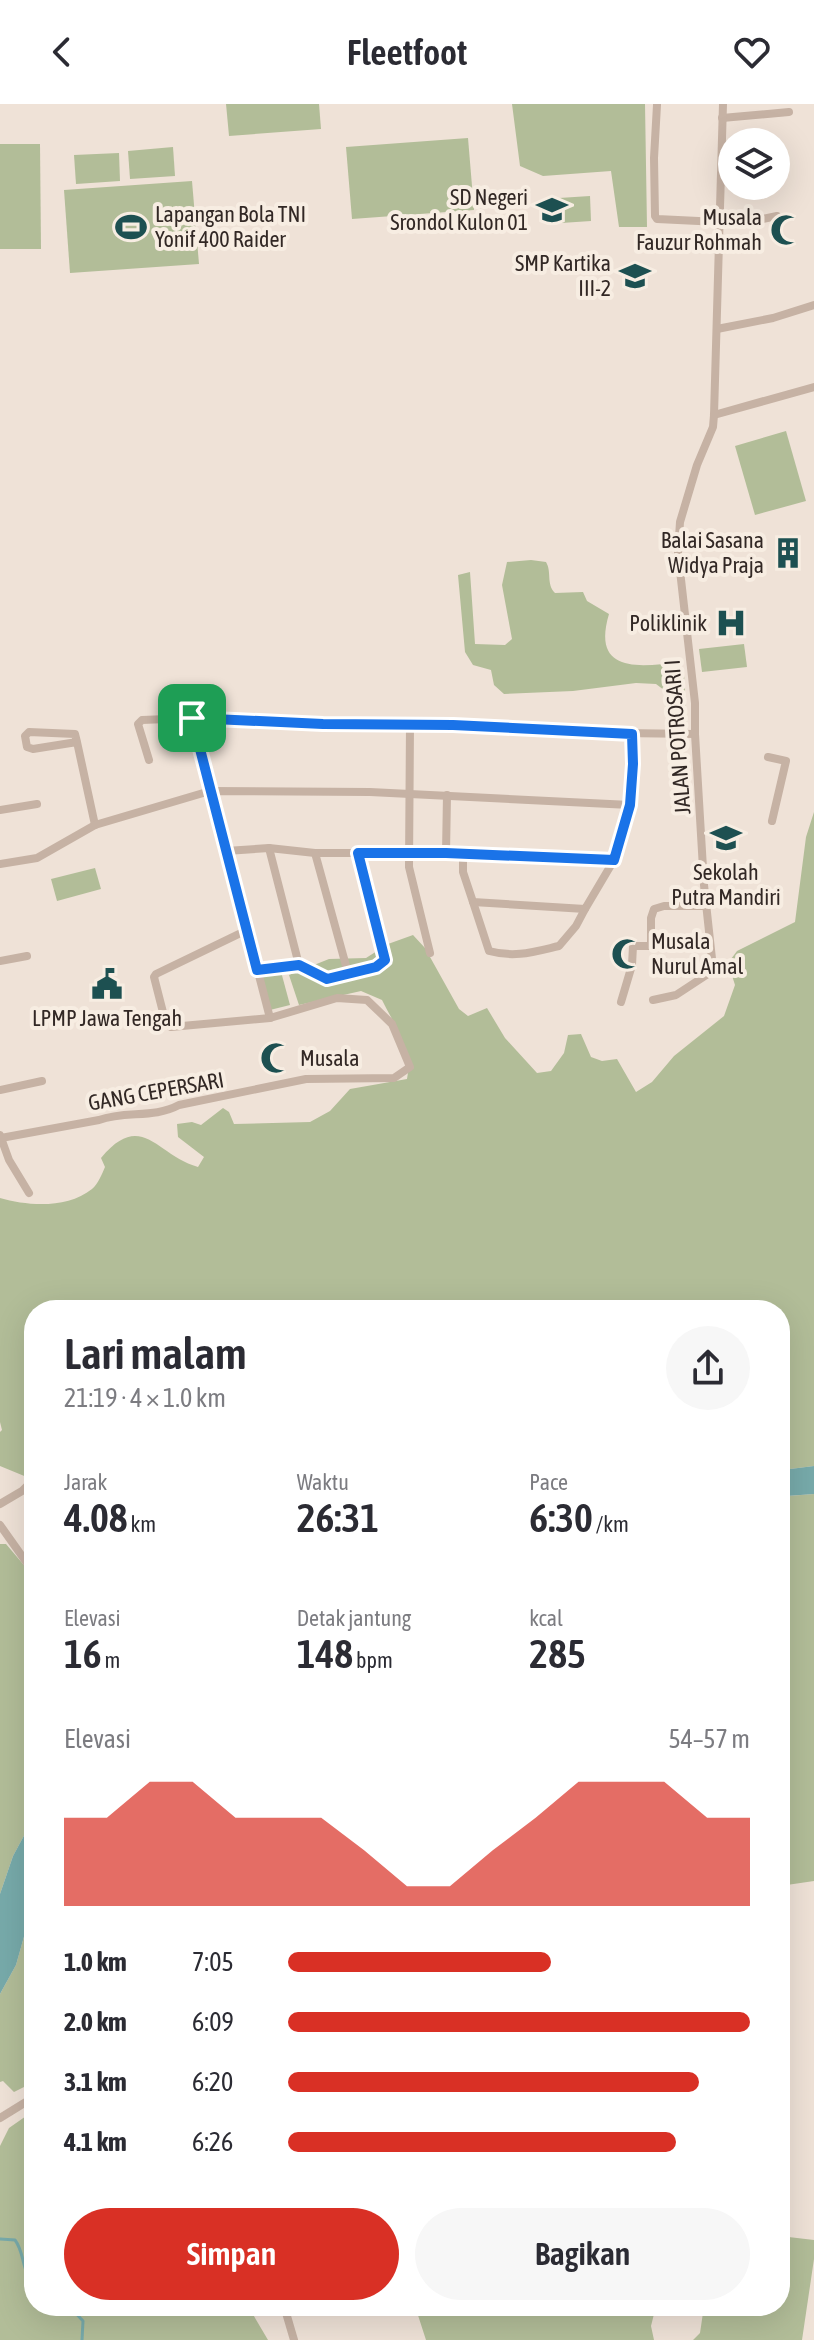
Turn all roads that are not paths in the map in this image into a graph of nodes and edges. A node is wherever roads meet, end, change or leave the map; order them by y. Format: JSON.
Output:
{"nodes":[{"id":1,"x":723,"y":104,"type":"edge"},
{"id":2,"x":657,"y":105,"type":"edge"},
{"id":3,"x":789,"y":112,"type":"dead end"},
{"id":4,"x":722,"y":118,"type":"junction"},
{"id":5,"x":777,"y":216,"type":"dead end"},
{"id":6,"x":719,"y":220,"type":"junction"},
{"id":7,"x":814,"y":305,"type":"edge"},
{"id":8,"x":717,"y":329,"type":"junction"},
{"id":9,"x":814,"y":387,"type":"edge"},
{"id":10,"x":714,"y":415,"type":"junction"},
{"id":11,"x":192,"y":718,"type":"junction"},
{"id":12,"x":410,"y":725,"type":"junction"},
{"id":13,"x":632,"y":734,"type":"junction"},
{"id":14,"x":695,"y":734,"type":"junction"},
{"id":15,"x":77,"y":742,"type":"junction"},
{"id":16,"x":768,"y":757,"type":"dead end"},
{"id":17,"x":149,"y":760,"type":"dead end"},
{"id":18,"x":210,"y":791,"type":"junction"},
{"id":19,"x":409,"y":793,"type":"junction"},
{"id":20,"x":447,"y":795,"type":"junction"},
{"id":21,"x":37,"y":804,"type":"dead end"},
{"id":22,"x":630,"y":805,"type":"junction"},
{"id":23,"x":0,"y":810,"type":"edge"},
{"id":24,"x":772,"y":821,"type":"dead end"},
{"id":25,"x":95,"y":825,"type":"junction"},
{"id":26,"x":269,"y":848,"type":"junction"},
{"id":27,"x":226,"y":851,"type":"junction"},
{"id":28,"x":408,"y":852,"type":"junction"},
{"id":29,"x":315,"y":853,"type":"junction"},
{"id":30,"x":358,"y":853,"type":"junction"},
{"id":31,"x":446,"y":853,"type":"junction"},
{"id":32,"x":463,"y":854,"type":"junction"},
{"id":33,"x":614,"y":860,"type":"junction"},
{"id":34,"x":0,"y":864,"type":"edge"},
{"id":35,"x":473,"y":902,"type":"junction"},
{"id":36,"x":705,"y":906,"type":"junction"},
{"id":37,"x":585,"y":909,"type":"junction"},
{"id":38,"x":245,"y":931,"type":"junction"},
{"id":39,"x":430,"y":953,"type":"dead end"},
{"id":40,"x":27,"y":956,"type":"dead end"},
{"id":41,"x":0,"y":961,"type":"edge"},
{"id":42,"x":299,"y":965,"type":"junction"},
{"id":43,"x":257,"y":970,"type":"junction"},
{"id":44,"x":348,"y":973,"type":"junction"},
{"id":45,"x":653,"y":1000,"type":"dead end"},
{"id":46,"x":621,"y":1002,"type":"dead end"},
{"id":47,"x":270,"y":1018,"type":"junction"},
{"id":48,"x":42,"y":1081,"type":"dead end"},
{"id":49,"x":0,"y":1090,"type":"edge"},
{"id":50,"x":0,"y":1136,"type":"edge"},
{"id":51,"x":4,"y":1161,"type":"edge"},
{"id":52,"x":29,"y":1193,"type":"dead end"},
{"id":53,"x":24,"y":1489,"type":"edge"},
{"id":54,"x":0,"y":1504,"type":"edge"},
{"id":55,"x":0,"y":1525,"type":"edge"},
{"id":56,"x":24,"y":1559,"type":"edge"},
{"id":57,"x":24,"y":2103,"type":"edge"},
{"id":58,"x":0,"y":2118,"type":"edge"},
{"id":59,"x":287,"y":2316,"type":"edge"},
{"id":60,"x":294,"y":2340,"type":"edge"}],
"edges":[{"from":1,"to":4,"type":"street","name":"JALAN POTROSARI I"},
{"from":2,"to":6,"type":"street"},
{"from":3,"to":4,"type":"street"},
{"from":4,"to":6,"type":"street","name":"JALAN POTROSARI I"},
{"from":5,"to":6,"type":"street"},
{"from":6,"to":8,"type":"street","name":"JALAN POTROSARI I"},
{"from":7,"to":8,"type":"street"},
{"from":8,"to":10,"type":"street","name":"JALAN POTROSARI I"},
{"from":9,"to":10,"type":"street"},
{"from":10,"to":14,"type":"street","name":"JALAN POTROSARI I"},
{"from":11,"to":12,"type":"street"},
{"from":11,"to":17,"type":"street"},
{"from":11,"to":18,"type":"street"},
{"from":12,"to":13,"type":"street"},
{"from":12,"to":19,"type":"street"},
{"from":13,"to":14,"type":"street"},
{"from":13,"to":22,"type":"street"},
{"from":14,"to":36,"type":"street","name":"JALAN POTROSARI I"},
{"from":15,"to":15,"type":"street"},
{"from":15,"to":25,"type":"street"},
{"from":16,"to":24,"type":"street"},
{"from":18,"to":19,"type":"street"},
{"from":18,"to":25,"type":"street"},
{"from":18,"to":27,"type":"street"},
{"from":19,"to":20,"type":"street"},
{"from":19,"to":28,"type":"street"},
{"from":20,"to":22,"type":"street"},
{"from":20,"to":31,"type":"street"},
{"from":21,"to":23,"type":"street"},
{"from":22,"to":33,"type":"street"},
{"from":25,"to":34,"type":"street"},
{"from":26,"to":27,"type":"street"},
{"from":26,"to":29,"type":"street"},
{"from":26,"to":42,"type":"street"},
{"from":27,"to":38,"type":"street"},
{"from":28,"to":30,"type":"street"},
{"from":28,"to":31,"type":"street"},
{"from":28,"to":39,"type":"street"},
{"from":29,"to":30,"type":"street"},
{"from":29,"to":44,"type":"street"},
{"from":30,"to":44,"type":"street"},
{"from":31,"to":32,"type":"street"},
{"from":32,"to":33,"type":"street"},
{"from":32,"to":35,"type":"street"},
{"from":33,"to":37,"type":"street"},
{"from":35,"to":37,"type":"street"},
{"from":35,"to":37,"type":"street"},
{"from":36,"to":45,"type":"street","name":"JALAN POTROSARI I"},
{"from":36,"to":46,"type":"street"},
{"from":38,"to":43,"type":"street"},
{"from":38,"to":47,"type":"street"},
{"from":40,"to":41,"type":"street"},
{"from":42,"to":43,"type":"street"},
{"from":42,"to":44,"type":"street"},
{"from":43,"to":47,"type":"street"},
{"from":47,"to":50,"type":"street","name":"GANG CEPERSARI"},
{"from":48,"to":49,"type":"street"},
{"from":50,"to":51,"type":"street"},
{"from":51,"to":52,"type":"street"},
{"from":53,"to":54,"type":"street"},
{"from":55,"to":56,"type":"street"},
{"from":57,"to":58,"type":"street"},
{"from":59,"to":60,"type":"street"}]}
